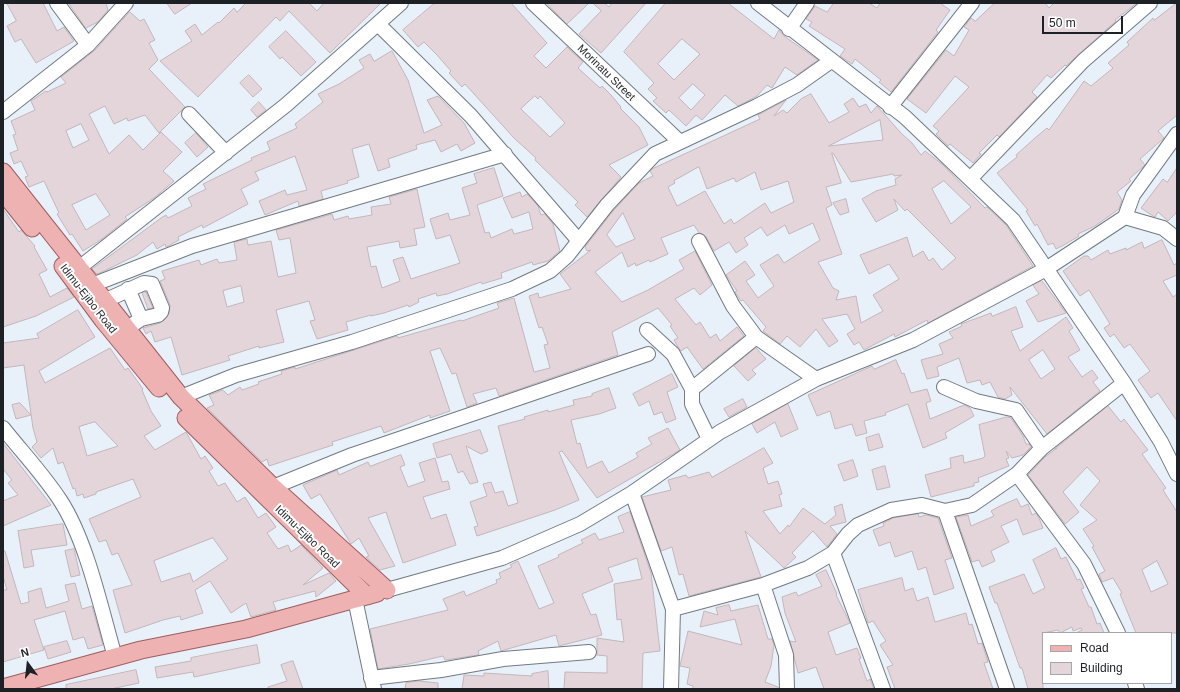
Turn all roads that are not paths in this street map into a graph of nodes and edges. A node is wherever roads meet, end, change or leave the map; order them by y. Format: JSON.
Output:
{"nodes":[{"id":1,"x":57,"y":3,"type":"edge"},
{"id":2,"x":126,"y":3,"type":"edge"},
{"id":3,"x":401,"y":3,"type":"edge"},
{"id":4,"x":533,"y":3,"type":"edge"},
{"id":5,"x":758,"y":3,"type":"edge"},
{"id":6,"x":807,"y":3,"type":"edge"},
{"id":7,"x":972,"y":3,"type":"edge"},
{"id":8,"x":1150,"y":3,"type":"edge"},
{"id":9,"x":379,"y":25,"type":"junction"},
{"id":10,"x":789,"y":29,"type":"junction"},
{"id":11,"x":88,"y":45,"type":"junction"},
{"id":12,"x":831,"y":61,"type":"junction"},
{"id":13,"x":890,"y":107,"type":"junction"},
{"id":14,"x":3,"y":112,"type":"edge"},
{"id":15,"x":189,"y":114,"type":"dead end"},
{"id":16,"x":1177,"y":134,"type":"edge"},
{"id":17,"x":680,"y":142,"type":"junction"},
{"id":18,"x":226,"y":153,"type":"junction"},
{"id":19,"x":505,"y":154,"type":"junction"},
{"id":20,"x":3,"y":172,"type":"edge"},
{"id":21,"x":970,"y":179,"type":"junction"},
{"id":22,"x":3,"y":192,"type":"edge"},
{"id":23,"x":1125,"y":217,"type":"junction"},
{"id":24,"x":1177,"y":239,"type":"edge"},
{"id":25,"x":579,"y":240,"type":"junction"},
{"id":26,"x":699,"y":241,"type":"dead end"},
{"id":27,"x":79,"y":268,"type":"junction"},
{"id":28,"x":1046,"y":269,"type":"junction"},
{"id":29,"x":92,"y":285,"type":"junction"},
{"id":30,"x":128,"y":290,"type":"junction"},
{"id":31,"x":107,"y":311,"type":"junction"},
{"id":32,"x":141,"y":319,"type":"junction"},
{"id":33,"x":126,"y":329,"type":"junction"},
{"id":34,"x":648,"y":330,"type":"dead end"},
{"id":35,"x":756,"y":337,"type":"junction"},
{"id":36,"x":648,"y":354,"type":"dead end"},
{"id":37,"x":816,"y":379,"type":"junction"},
{"id":38,"x":1124,"y":384,"type":"junction"},
{"id":39,"x":944,"y":386,"type":"dead end"},
{"id":40,"x":692,"y":389,"type":"junction"},
{"id":41,"x":182,"y":396,"type":"junction"},
{"id":42,"x":196,"y":419,"type":"junction"},
{"id":43,"x":3,"y":428,"type":"edge"},
{"id":44,"x":708,"y":439,"type":"junction"},
{"id":45,"x":1042,"y":448,"type":"junction"},
{"id":46,"x":1017,"y":474,"type":"junction"},
{"id":47,"x":1177,"y":474,"type":"edge"},
{"id":48,"x":273,"y":487,"type":"junction"},
{"id":49,"x":632,"y":493,"type":"junction"},
{"id":50,"x":944,"y":511,"type":"junction"},
{"id":51,"x":833,"y":554,"type":"junction"},
{"id":52,"x":763,"y":585,"type":"junction"},
{"id":53,"x":387,"y":590,"type":"junction"},
{"id":54,"x":361,"y":597,"type":"junction"},
{"id":55,"x":673,"y":609,"type":"junction"},
{"id":56,"x":1118,"y":632,"type":"edge"},
{"id":57,"x":589,"y":652,"type":"dead end"},
{"id":58,"x":115,"y":656,"type":"junction"},
{"id":59,"x":373,"y":683,"type":"edge"},
{"id":60,"x":3,"y":688,"type":"edge"},
{"id":61,"x":671,"y":689,"type":"edge"},
{"id":62,"x":787,"y":689,"type":"edge"},
{"id":63,"x":883,"y":689,"type":"edge"},
{"id":64,"x":1007,"y":689,"type":"edge"}],
"edges":[{"from":1,"to":11,"type":"street"},
{"from":2,"to":11,"type":"street"},
{"from":3,"to":9,"type":"street"},
{"from":4,"to":17,"type":"street","name":"Morinatu Street"},
{"from":5,"to":10,"type":"street"},
{"from":6,"to":10,"type":"street"},
{"from":7,"to":13,"type":"street"},
{"from":8,"to":21,"type":"street"},
{"from":9,"to":18,"type":"street"},
{"from":9,"to":19,"type":"street"},
{"from":10,"to":12,"type":"street"},
{"from":11,"to":14,"type":"street"},
{"from":12,"to":13,"type":"street"},
{"from":12,"to":17,"type":"street"},
{"from":13,"to":21,"type":"street"},
{"from":15,"to":18,"type":"street"},
{"from":16,"to":23,"type":"street"},
{"from":17,"to":25,"type":"street"},
{"from":18,"to":27,"type":"street"},
{"from":19,"to":25,"type":"street"},
{"from":19,"to":29,"type":"street"},
{"from":20,"to":27,"type":"main road","name":"Idimu-Ejibo Road"},
{"from":21,"to":28,"type":"street"},
{"from":22,"to":31,"type":"main road","name":"Idimu-Ejibo Road"},
{"from":23,"to":24,"type":"street"},
{"from":23,"to":28,"type":"street"},
{"from":25,"to":41,"type":"street"},
{"from":26,"to":35,"type":"street"},
{"from":27,"to":29,"type":"main road","name":"Idimu-Ejibo Road"},
{"from":28,"to":37,"type":"street"},
{"from":28,"to":38,"type":"street"},
{"from":29,"to":31,"type":"main road","name":"Idimu-Ejibo Road"},
{"from":30,"to":31,"type":"street"},
{"from":30,"to":32,"type":"street"},
{"from":30,"to":32,"type":"street"},
{"from":31,"to":33,"type":"main road","name":"Idimu-Ejibo Road"},
{"from":31,"to":42,"type":"main road","name":"Idimu-Ejibo Road"},
{"from":32,"to":33,"type":"street"},
{"from":33,"to":41,"type":"main road","name":"Idimu-Ejibo Road"},
{"from":34,"to":40,"type":"street"},
{"from":35,"to":37,"type":"street"},
{"from":35,"to":40,"type":"street"},
{"from":36,"to":48,"type":"street"},
{"from":37,"to":44,"type":"street"},
{"from":38,"to":45,"type":"street"},
{"from":38,"to":47,"type":"street"},
{"from":39,"to":45,"type":"street"},
{"from":40,"to":44,"type":"street"},
{"from":41,"to":42,"type":"main road","name":"Idimu-Ejibo Road"},
{"from":42,"to":48,"type":"main road","name":"Idimu-Ejibo Road"},
{"from":42,"to":54,"type":"main road","name":"Idimu-Ejibo Road"},
{"from":43,"to":58,"type":"street"},
{"from":44,"to":49,"type":"street"},
{"from":45,"to":46,"type":"street"},
{"from":46,"to":50,"type":"street"},
{"from":46,"to":56,"type":"street"},
{"from":48,"to":53,"type":"main road","name":"Idimu-Ejibo Road"},
{"from":49,"to":53,"type":"street"},
{"from":49,"to":55,"type":"street"},
{"from":50,"to":51,"type":"street"},
{"from":50,"to":64,"type":"street"},
{"from":51,"to":52,"type":"street"},
{"from":51,"to":63,"type":"street"},
{"from":52,"to":55,"type":"street"},
{"from":52,"to":62,"type":"street"},
{"from":53,"to":54,"type":"main road"},
{"from":54,"to":58,"type":"main road"},
{"from":54,"to":59,"type":"street"},
{"from":55,"to":61,"type":"street"},
{"from":57,"to":59,"type":"street"},
{"from":58,"to":60,"type":"main road"}]}
